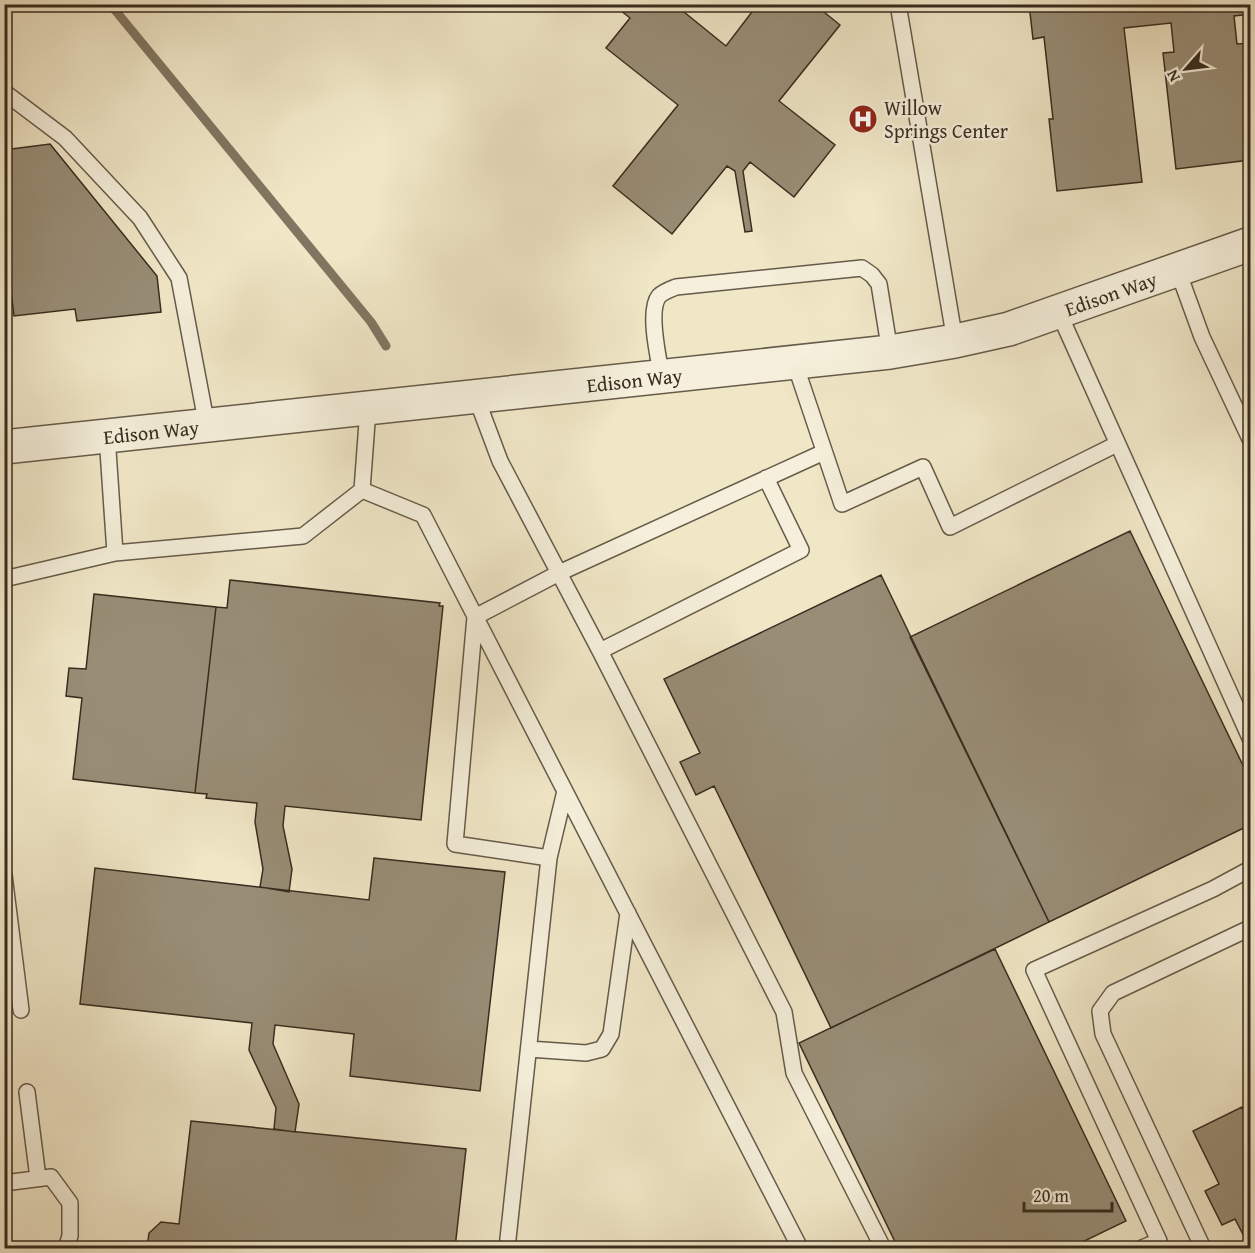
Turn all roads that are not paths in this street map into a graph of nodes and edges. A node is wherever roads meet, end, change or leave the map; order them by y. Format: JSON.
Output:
{"nodes":[{"id":1,"x":898,"y":4,"type":"edge"},
{"id":2,"x":4,"y":92,"type":"edge"},
{"id":3,"x":1251,"y":244,"type":"edge"},
{"id":4,"x":1178,"y":270,"type":"junction"},
{"id":5,"x":1059,"y":313,"type":"junction"},
{"id":6,"x":955,"y":341,"type":"junction"},
{"id":7,"x":890,"y":352,"type":"junction"},
{"id":8,"x":795,"y":364,"type":"junction"},
{"id":9,"x":662,"y":378,"type":"junction"},
{"id":10,"x":476,"y":398,"type":"junction"},
{"id":11,"x":368,"y":409,"type":"junction"},
{"id":12,"x":207,"y":426,"type":"junction"},
{"id":13,"x":107,"y":436,"type":"junction"},
{"id":14,"x":1251,"y":439,"type":"edge"},
{"id":15,"x":1117,"y":444,"type":"junction"},
{"id":16,"x":4,"y":447,"type":"edge"},
{"id":17,"x":824,"y":452,"type":"junction"},
{"id":18,"x":766,"y":478,"type":"junction"},
{"id":19,"x":362,"y":490,"type":"junction"},
{"id":20,"x":115,"y":553,"type":"junction"},
{"id":21,"x":559,"y":573,"type":"junction"},
{"id":22,"x":4,"y":579,"type":"edge"},
{"id":23,"x":475,"y":616,"type":"junction"},
{"id":24,"x":600,"y":651,"type":"junction"},
{"id":25,"x":1251,"y":738,"type":"edge"},
{"id":26,"x":565,"y":792,"type":"junction"},
{"id":27,"x":549,"y":858,"type":"junction"},
{"id":28,"x":1251,"y":869,"type":"edge"},
{"id":29,"x":4,"y":875,"type":"edge"},
{"id":30,"x":628,"y":913,"type":"junction"},
{"id":31,"x":1251,"y":928,"type":"edge"},
{"id":32,"x":21,"y":1010,"type":"dead end"},
{"id":33,"x":529,"y":1049,"type":"junction"},
{"id":34,"x":27,"y":1092,"type":"dead end"},
{"id":35,"x":38,"y":1178,"type":"junction"},
{"id":36,"x":4,"y":1183,"type":"edge"},
{"id":37,"x":66,"y":1248,"type":"edge"},
{"id":38,"x":507,"y":1248,"type":"edge"},
{"id":39,"x":800,"y":1248,"type":"edge"},
{"id":40,"x":883,"y":1248,"type":"edge"},
{"id":41,"x":1142,"y":1248,"type":"edge"},
{"id":42,"x":1203,"y":1248,"type":"edge"}],
"edges":[{"from":1,"to":6,"type":"lane"},
{"from":2,"to":12,"type":"lane"},
{"from":3,"to":4,"type":"street","name":"Edison Way"},
{"from":4,"to":5,"type":"street","name":"Edison Way"},
{"from":4,"to":14,"type":"lane"},
{"from":5,"to":6,"type":"street","name":"Edison Way"},
{"from":5,"to":15,"type":"lane"},
{"from":6,"to":7,"type":"street","name":"Edison Way"},
{"from":7,"to":8,"type":"street","name":"Edison Way"},
{"from":7,"to":9,"type":"lane"},
{"from":8,"to":9,"type":"street","name":"Edison Way"},
{"from":8,"to":17,"type":"lane"},
{"from":9,"to":10,"type":"street","name":"Edison Way"},
{"from":10,"to":11,"type":"street","name":"Edison Way"},
{"from":10,"to":21,"type":"lane"},
{"from":11,"to":12,"type":"street","name":"Edison Way"},
{"from":11,"to":19,"type":"lane"},
{"from":12,"to":13,"type":"street","name":"Edison Way"},
{"from":13,"to":16,"type":"street","name":"Edison Way"},
{"from":13,"to":20,"type":"lane"},
{"from":15,"to":17,"type":"lane"},
{"from":15,"to":25,"type":"lane"},
{"from":17,"to":18,"type":"lane"},
{"from":18,"to":21,"type":"lane"},
{"from":18,"to":24,"type":"lane"},
{"from":19,"to":20,"type":"lane"},
{"from":19,"to":23,"type":"lane"},
{"from":20,"to":22,"type":"lane"},
{"from":21,"to":23,"type":"lane"},
{"from":21,"to":24,"type":"lane"},
{"from":23,"to":26,"type":"lane"},
{"from":23,"to":27,"type":"lane"},
{"from":24,"to":40,"type":"lane"},
{"from":26,"to":27,"type":"lane"},
{"from":26,"to":30,"type":"lane"},
{"from":27,"to":33,"type":"lane"},
{"from":28,"to":41,"type":"lane"},
{"from":29,"to":32,"type":"lane"},
{"from":30,"to":33,"type":"lane"},
{"from":30,"to":39,"type":"lane"},
{"from":31,"to":42,"type":"lane"},
{"from":33,"to":38,"type":"lane"},
{"from":34,"to":35,"type":"lane"},
{"from":35,"to":36,"type":"lane"},
{"from":35,"to":37,"type":"lane"}]}
